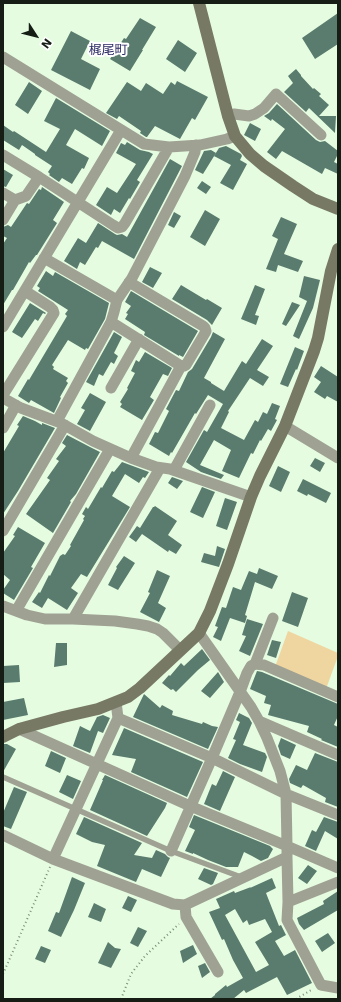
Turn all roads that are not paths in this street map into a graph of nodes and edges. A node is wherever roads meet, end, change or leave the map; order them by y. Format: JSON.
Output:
{"nodes":[{"id":1,"x":199,"y":3,"type":"edge"},
{"id":2,"x":3,"y":57,"type":"edge"},
{"id":3,"x":228,"y":116,"type":"junction"},
{"id":4,"x":121,"y":130,"type":"junction"},
{"id":5,"x":321,"y":135,"type":"dead end"},
{"id":6,"x":235,"y":136,"type":"junction"},
{"id":7,"x":196,"y":146,"type":"junction"},
{"id":8,"x":169,"y":147,"type":"junction"},
{"id":9,"x":3,"y":155,"type":"edge"},
{"id":10,"x":39,"y":177,"type":"junction"},
{"id":11,"x":3,"y":193,"type":"edge"},
{"id":12,"x":15,"y":200,"type":"junction"},
{"id":13,"x":78,"y":202,"type":"junction"},
{"id":14,"x":338,"y":209,"type":"edge"},
{"id":15,"x":3,"y":220,"type":"edge"},
{"id":16,"x":338,"y":249,"type":"edge"},
{"id":17,"x":44,"y":258,"type":"junction"},
{"id":18,"x":129,"y":282,"type":"junction"},
{"id":19,"x":25,"y":291,"type":"junction"},
{"id":20,"x":117,"y":300,"type":"junction"},
{"id":21,"x":4,"y":321,"type":"edge"},
{"id":22,"x":111,"y":322,"type":"junction"},
{"id":23,"x":138,"y":339,"type":"junction"},
{"id":24,"x":181,"y":366,"type":"junction"},
{"id":25,"x":111,"y":388,"type":"dead end"},
{"id":26,"x":3,"y":395,"type":"edge"},
{"id":27,"x":3,"y":398,"type":"edge"},
{"id":28,"x":16,"y":405,"type":"junction"},
{"id":29,"x":210,"y":405,"type":"dead end"},
{"id":30,"x":61,"y":423,"type":"junction"},
{"id":31,"x":285,"y":426,"type":"junction"},
{"id":32,"x":3,"y":428,"type":"edge"},
{"id":33,"x":110,"y":448,"type":"junction"},
{"id":34,"x":131,"y":458,"type":"junction"},
{"id":35,"x":338,"y":458,"type":"edge"},
{"id":36,"x":160,"y":468,"type":"junction"},
{"id":37,"x":174,"y":470,"type":"junction"},
{"id":38,"x":251,"y":497,"type":"junction"},
{"id":39,"x":3,"y":531,"type":"edge"},
{"id":40,"x":3,"y":606,"type":"edge"},
{"id":41,"x":16,"y":611,"type":"junction"},
{"id":42,"x":273,"y":618,"type":"dead end"},
{"id":43,"x":73,"y":619,"type":"junction"},
{"id":44,"x":199,"y":633,"type":"junction"},
{"id":45,"x":180,"y":650,"type":"junction"},
{"id":46,"x":255,"y":664,"type":"junction"},
{"id":47,"x":240,"y":692,"type":"junction"},
{"id":48,"x":338,"y":697,"type":"edge"},
{"id":49,"x":116,"y":702,"type":"junction"},
{"id":50,"x":118,"y":718,"type":"junction"},
{"id":51,"x":259,"y":721,"type":"junction"},
{"id":52,"x":19,"y":729,"type":"junction"},
{"id":53,"x":3,"y":737,"type":"edge"},
{"id":54,"x":338,"y":755,"type":"edge"},
{"id":55,"x":212,"y":758,"type":"junction"},
{"id":56,"x":96,"y":765,"type":"junction"},
{"id":57,"x":3,"y":777,"type":"edge"},
{"id":58,"x":286,"y":794,"type":"junction"},
{"id":59,"x":190,"y":806,"type":"junction"},
{"id":60,"x":76,"y":809,"type":"junction"},
{"id":61,"x":338,"y":815,"type":"edge"},
{"id":62,"x":3,"y":835,"type":"edge"},
{"id":63,"x":171,"y":851,"type":"junction"},
{"id":64,"x":287,"y":852,"type":"junction"},
{"id":65,"x":54,"y":859,"type":"junction"},
{"id":66,"x":338,"y":868,"type":"edge"},
{"id":67,"x":243,"y":878,"type":"junction"},
{"id":68,"x":338,"y":882,"type":"edge"},
{"id":69,"x":288,"y":902,"type":"junction"},
{"id":70,"x":185,"y":905,"type":"junction"},
{"id":71,"x":218,"y":972,"type":"dead end"},
{"id":72,"x":338,"y":988,"type":"edge"}],
"edges":[{"from":1,"to":3,"type":"street"},
{"from":2,"to":4,"type":"street"},
{"from":3,"to":5,"type":"street"},
{"from":3,"to":6,"type":"street"},
{"from":4,"to":8,"type":"street"},
{"from":4,"to":13,"type":"street"},
{"from":6,"to":7,"type":"street"},
{"from":6,"to":14,"type":"street"},
{"from":7,"to":8,"type":"street"},
{"from":7,"to":18,"type":"street"},
{"from":8,"to":13,"type":"street"},
{"from":9,"to":10,"type":"street"},
{"from":10,"to":12,"type":"street"},
{"from":10,"to":13,"type":"street"},
{"from":11,"to":12,"type":"street"},
{"from":12,"to":15,"type":"street"},
{"from":13,"to":17,"type":"street"},
{"from":16,"to":31,"type":"street"},
{"from":17,"to":19,"type":"street"},
{"from":17,"to":20,"type":"street"},
{"from":18,"to":20,"type":"street"},
{"from":18,"to":24,"type":"street"},
{"from":19,"to":21,"type":"street"},
{"from":19,"to":26,"type":"street"},
{"from":20,"to":22,"type":"street"},
{"from":22,"to":23,"type":"street"},
{"from":22,"to":30,"type":"street"},
{"from":23,"to":24,"type":"street"},
{"from":23,"to":25,"type":"street"},
{"from":24,"to":34,"type":"street"},
{"from":27,"to":28,"type":"street"},
{"from":28,"to":30,"type":"street"},
{"from":28,"to":32,"type":"street"},
{"from":29,"to":37,"type":"street"},
{"from":30,"to":33,"type":"street"},
{"from":30,"to":39,"type":"street"},
{"from":31,"to":35,"type":"street"},
{"from":31,"to":38,"type":"street"},
{"from":33,"to":34,"type":"street"},
{"from":33,"to":41,"type":"street"},
{"from":34,"to":36,"type":"street"},
{"from":36,"to":37,"type":"street"},
{"from":36,"to":43,"type":"street"},
{"from":37,"to":38,"type":"street"},
{"from":38,"to":44,"type":"street"},
{"from":40,"to":41,"type":"street"},
{"from":41,"to":43,"type":"street"},
{"from":42,"to":46,"type":"street"},
{"from":43,"to":45,"type":"street"},
{"from":44,"to":45,"type":"street"},
{"from":44,"to":47,"type":"street"},
{"from":45,"to":49,"type":"street"},
{"from":46,"to":47,"type":"street"},
{"from":46,"to":48,"type":"street"},
{"from":47,"to":51,"type":"street"},
{"from":47,"to":55,"type":"street"},
{"from":49,"to":50,"type":"street"},
{"from":49,"to":52,"type":"street"},
{"from":50,"to":55,"type":"street"},
{"from":50,"to":56,"type":"street"},
{"from":51,"to":54,"type":"street"},
{"from":51,"to":58,"type":"street"},
{"from":52,"to":53,"type":"street"},
{"from":52,"to":56,"type":"street"},
{"from":55,"to":58,"type":"street"},
{"from":55,"to":59,"type":"street"},
{"from":56,"to":59,"type":"street"},
{"from":56,"to":60,"type":"street"},
{"from":57,"to":60,"type":"lane"},
{"from":58,"to":61,"type":"street"},
{"from":58,"to":64,"type":"street"},
{"from":59,"to":63,"type":"street"},
{"from":59,"to":64,"type":"street"},
{"from":60,"to":63,"type":"lane"},
{"from":60,"to":65,"type":"street"},
{"from":62,"to":65,"type":"street"},
{"from":63,"to":67,"type":"lane"},
{"from":64,"to":66,"type":"street"},
{"from":64,"to":67,"type":"street"},
{"from":64,"to":69,"type":"street"},
{"from":65,"to":70,"type":"street"},
{"from":67,"to":70,"type":"street"},
{"from":68,"to":69,"type":"street"},
{"from":69,"to":72,"type":"street"},
{"from":70,"to":71,"type":"street"}]}
